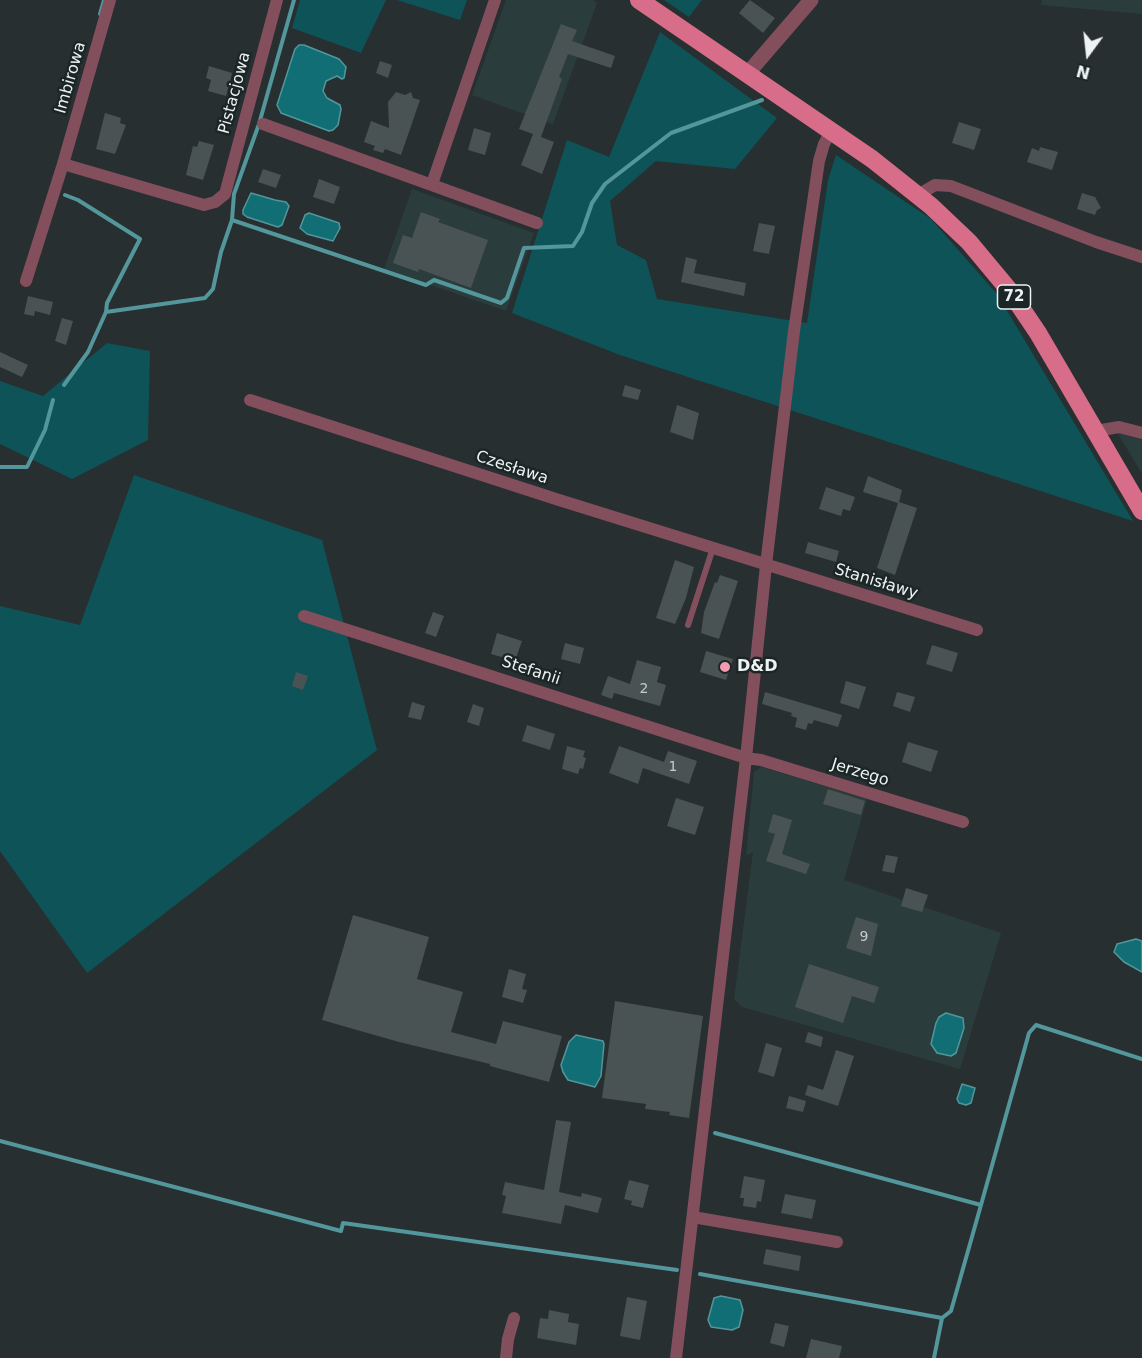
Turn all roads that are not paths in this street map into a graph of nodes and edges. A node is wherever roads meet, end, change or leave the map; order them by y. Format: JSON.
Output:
{"nodes":[{"id":1,"x":110,"y":0,"type":"edge"},
{"id":2,"x":277,"y":0,"type":"edge"},
{"id":3,"x":495,"y":0,"type":"edge"},
{"id":4,"x":639,"y":0,"type":"edge"},
{"id":5,"x":811,"y":0,"type":"edge"},
{"id":6,"x":748,"y":73,"type":"junction"},
{"id":7,"x":263,"y":124,"type":"dead end"},
{"id":8,"x":831,"y":131,"type":"junction"},
{"id":9,"x":63,"y":164,"type":"junction"},
{"id":10,"x":432,"y":184,"type":"junction"},
{"id":11,"x":918,"y":195,"type":"junction"},
{"id":12,"x":537,"y":223,"type":"dead end"},
{"id":13,"x":1142,"y":257,"type":"edge"},
{"id":14,"x":26,"y":281,"type":"dead end"},
{"id":15,"x":250,"y":400,"type":"dead end"},
{"id":16,"x":1096,"y":431,"type":"junction"},
{"id":17,"x":1142,"y":433,"type":"edge"},
{"id":18,"x":1142,"y":511,"type":"edge"},
{"id":19,"x":713,"y":548,"type":"junction"},
{"id":20,"x":766,"y":565,"type":"junction"},
{"id":21,"x":304,"y":616,"type":"dead end"},
{"id":22,"x":688,"y":625,"type":"dead end"},
{"id":23,"x":977,"y":630,"type":"dead end"},
{"id":24,"x":746,"y":758,"type":"junction"},
{"id":25,"x":963,"y":822,"type":"dead end"},
{"id":26,"x":693,"y":1217,"type":"junction"},
{"id":27,"x":837,"y":1242,"type":"dead end"},
{"id":28,"x":514,"y":1318,"type":"dead end"},
{"id":29,"x":506,"y":1358,"type":"edge"},
{"id":30,"x":676,"y":1358,"type":"edge"}],
"edges":[{"from":1,"to":9,"type":"street","name":"Imbirowa"},
{"from":2,"to":9,"type":"street","name":"Pistacjowa"},
{"from":3,"to":10,"type":"street"},
{"from":4,"to":6,"type":"main road","number":"72"},
{"from":5,"to":6,"type":"street"},
{"from":6,"to":8,"type":"main road","number":"72"},
{"from":7,"to":10,"type":"street"},
{"from":8,"to":11,"type":"main road","number":"72"},
{"from":8,"to":20,"type":"street"},
{"from":9,"to":14,"type":"street","name":"Imbirowa"},
{"from":10,"to":12,"type":"street"},
{"from":11,"to":13,"type":"street"},
{"from":11,"to":16,"type":"main road","number":"72"},
{"from":15,"to":19,"type":"street","name":"Czesława"},
{"from":16,"to":17,"type":"street"},
{"from":16,"to":18,"type":"main road","number":"72"},
{"from":19,"to":20,"type":"street","name":"Czesława"},
{"from":19,"to":22,"type":"lane"},
{"from":20,"to":23,"type":"street","name":"Stanisławy"},
{"from":20,"to":24,"type":"street"},
{"from":21,"to":24,"type":"street","name":"Stefanii"},
{"from":24,"to":25,"type":"street","name":"Jerzego"},
{"from":24,"to":26,"type":"street"},
{"from":26,"to":27,"type":"street"},
{"from":26,"to":30,"type":"street"},
{"from":28,"to":29,"type":"street"}]}
